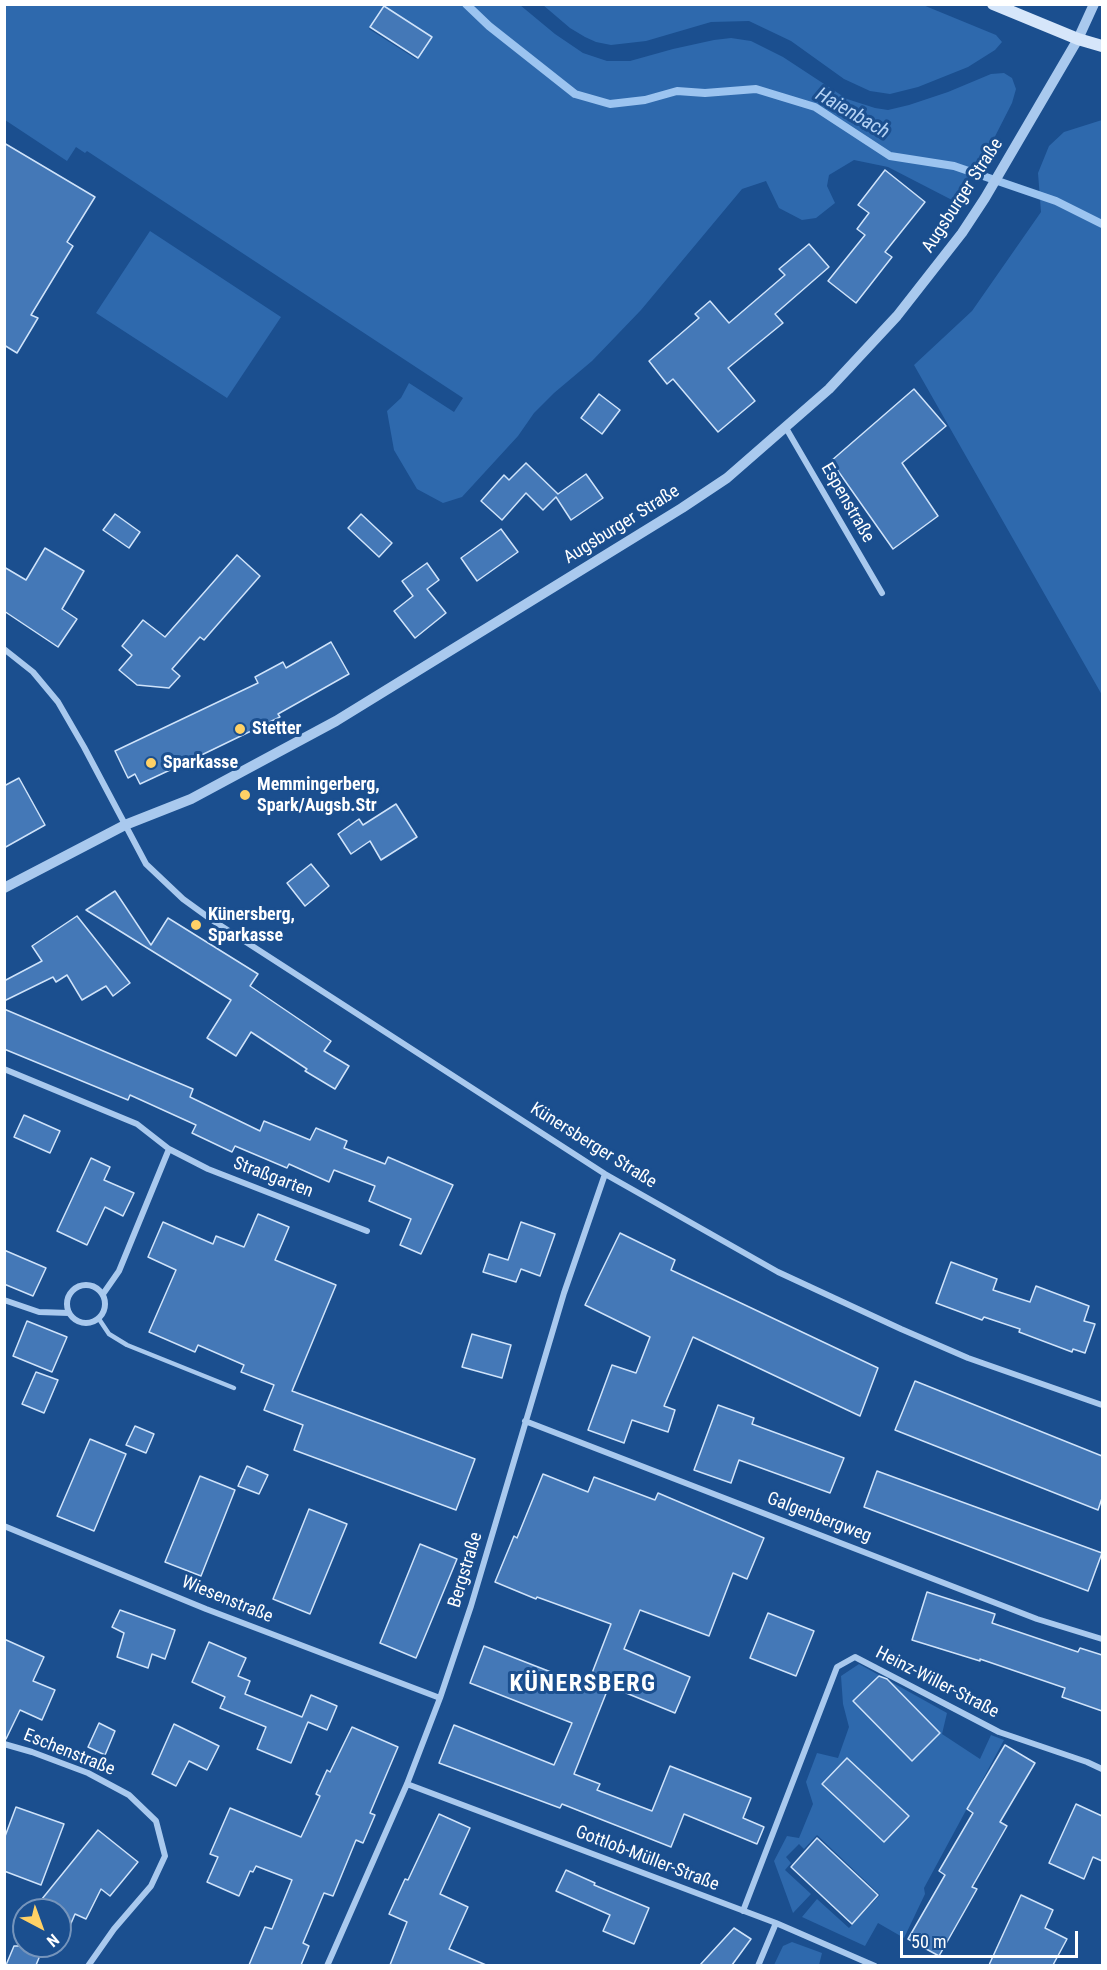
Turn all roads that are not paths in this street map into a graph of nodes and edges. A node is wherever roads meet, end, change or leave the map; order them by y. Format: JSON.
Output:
{"nodes":[{"id":1,"x":993,"y":4,"type":"edge"},
{"id":2,"x":1094,"y":4,"type":"edge"},
{"id":3,"x":1078,"y":39,"type":"junction"},
{"id":4,"x":1102,"y":46,"type":"edge"},
{"id":5,"x":786,"y":428,"type":"junction"},
{"id":6,"x":882,"y":593,"type":"dead end"},
{"id":7,"x":4,"y":649,"type":"edge"},
{"id":8,"x":124,"y":825,"type":"junction"},
{"id":9,"x":4,"y":888,"type":"edge"},
{"id":10,"x":4,"y":1069,"type":"edge"},
{"id":11,"x":169,"y":1149,"type":"junction"},
{"id":12,"x":605,"y":1174,"type":"junction"},
{"id":13,"x":368,"y":1231,"type":"dead end"},
{"id":14,"x":103,"y":1294,"type":"junction"},
{"id":15,"x":4,"y":1300,"type":"edge"},
{"id":16,"x":69,"y":1313,"type":"junction"},
{"id":17,"x":99,"y":1319,"type":"junction"},
{"id":18,"x":234,"y":1388,"type":"dead end"},
{"id":19,"x":1102,"y":1405,"type":"edge"},
{"id":20,"x":525,"y":1421,"type":"junction"},
{"id":21,"x":4,"y":1526,"type":"edge"},
{"id":22,"x":1102,"y":1639,"type":"edge"},
{"id":23,"x":440,"y":1698,"type":"junction"},
{"id":24,"x":4,"y":1744,"type":"edge"},
{"id":25,"x":1102,"y":1769,"type":"edge"},
{"id":26,"x":407,"y":1784,"type":"junction"},
{"id":27,"x":742,"y":1911,"type":"junction"},
{"id":28,"x":776,"y":1923,"type":"junction"},
{"id":29,"x":88,"y":1965,"type":"edge"},
{"id":30,"x":327,"y":1965,"type":"edge"},
{"id":31,"x":758,"y":1965,"type":"edge"},
{"id":32,"x":875,"y":1965,"type":"edge"}],
"edges":[{"from":1,"to":3,"type":"main road"},
{"from":2,"to":3,"type":"street","name":"Augsburger Straße"},
{"from":3,"to":4,"type":"main road"},
{"from":3,"to":5,"type":"street","name":"Augsburger Straße"},
{"from":5,"to":6,"type":"street","name":"Espenstraße"},
{"from":5,"to":8,"type":"street","name":"Augsburger Straße"},
{"from":7,"to":8,"type":"street","name":"Künersberger Straße"},
{"from":8,"to":9,"type":"street","name":"Augsburger Straße"},
{"from":8,"to":12,"type":"street","name":"Künersberger Straße"},
{"from":10,"to":11,"type":"street","name":"Straßgarten"},
{"from":11,"to":13,"type":"street","name":"Straßgarten"},
{"from":11,"to":14,"type":"street"},
{"from":12,"to":19,"type":"street","name":"Künersberger Straße"},
{"from":12,"to":20,"type":"street","name":"Bergstraße"},
{"from":14,"to":16,"type":"street"},
{"from":14,"to":17,"type":"street"},
{"from":15,"to":16,"type":"street"},
{"from":16,"to":17,"type":"street"},
{"from":17,"to":18,"type":"lane"},
{"from":20,"to":22,"type":"street","name":"Galgenbergweg"},
{"from":20,"to":23,"type":"street","name":"Bergstraße"},
{"from":21,"to":23,"type":"street","name":"Wiesenstraße"},
{"from":23,"to":26,"type":"street","name":"Bergstraße"},
{"from":24,"to":29,"type":"street","name":"Eschenstraße"},
{"from":25,"to":27,"type":"street","name":"Heinz-Willer-Straße"},
{"from":26,"to":27,"type":"street","name":"Gottlob-Müller-Straße"},
{"from":26,"to":30,"type":"street","name":"Bergstraße"},
{"from":27,"to":28,"type":"street","name":"Gottlob-Müller-Straße"},
{"from":28,"to":31,"type":"street"},
{"from":28,"to":32,"type":"street","name":"Gottlob-Müller-Straße"}]}
